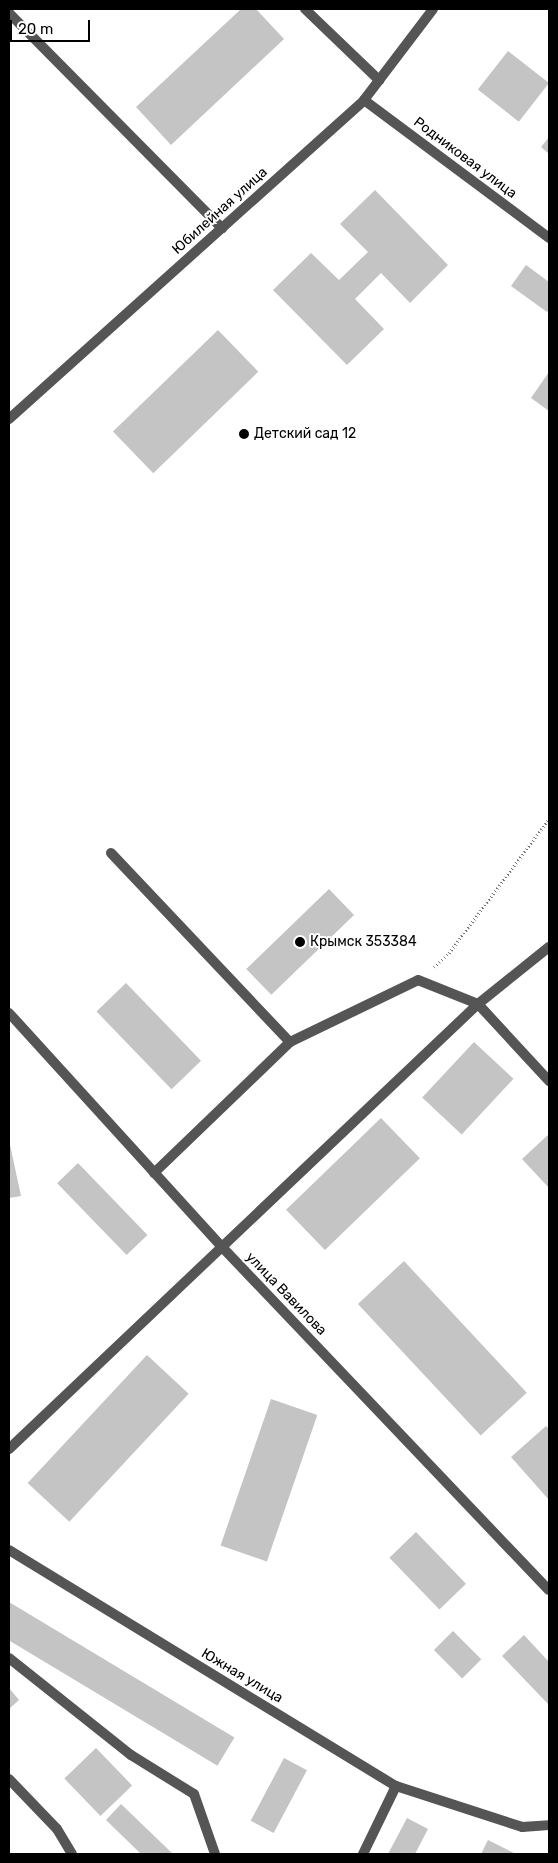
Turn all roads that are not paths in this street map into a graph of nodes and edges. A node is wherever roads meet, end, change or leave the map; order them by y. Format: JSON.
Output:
{"nodes":[{"id":1,"x":305,"y":9,"type":"edge"},
{"id":2,"x":433,"y":9,"type":"edge"},
{"id":3,"x":9,"y":13,"type":"edge"},
{"id":4,"x":379,"y":80,"type":"junction"},
{"id":5,"x":364,"y":100,"type":"junction"},
{"id":6,"x":222,"y":228,"type":"junction"},
{"id":7,"x":549,"y":238,"type":"edge"},
{"id":8,"x":9,"y":419,"type":"edge"},
{"id":9,"x":110,"y":853,"type":"dead end"},
{"id":10,"x":549,"y":947,"type":"edge"},
{"id":11,"x":478,"y":1004,"type":"junction"},
{"id":12,"x":10,"y":1016,"type":"edge"},
{"id":13,"x":290,"y":1042,"type":"junction"},
{"id":14,"x":549,"y":1081,"type":"edge"},
{"id":15,"x":154,"y":1173,"type":"junction"},
{"id":16,"x":223,"y":1248,"type":"junction"},
{"id":17,"x":9,"y":1449,"type":"edge"},
{"id":18,"x":9,"y":1550,"type":"edge"},
{"id":19,"x":549,"y":1590,"type":"edge"},
{"id":20,"x":9,"y":1658,"type":"edge"},
{"id":21,"x":9,"y":1779,"type":"edge"},
{"id":22,"x":396,"y":1786,"type":"junction"},
{"id":23,"x":549,"y":1825,"type":"edge"},
{"id":24,"x":72,"y":1854,"type":"edge"},
{"id":25,"x":215,"y":1854,"type":"edge"},
{"id":26,"x":363,"y":1854,"type":"edge"}],
"edges":[{"from":1,"to":4,"type":"street"},
{"from":2,"to":4,"type":"street","name":"Юбилейная улица"},
{"from":3,"to":6,"type":"street"},
{"from":4,"to":5,"type":"street","name":"Юбилейная улица"},
{"from":5,"to":6,"type":"street","name":"Юбилейная улица"},
{"from":5,"to":7,"type":"street","name":"Родниковая улица"},
{"from":6,"to":8,"type":"street","name":"Юбилейная улица"},
{"from":9,"to":13,"type":"street"},
{"from":10,"to":11,"type":"street"},
{"from":11,"to":13,"type":"street"},
{"from":11,"to":14,"type":"street"},
{"from":11,"to":16,"type":"street"},
{"from":12,"to":15,"type":"street","name":"улица Вавилова"},
{"from":13,"to":15,"type":"street"},
{"from":15,"to":16,"type":"street","name":"улица Вавилова"},
{"from":16,"to":17,"type":"street"},
{"from":16,"to":19,"type":"street","name":"улица Вавилова"},
{"from":18,"to":22,"type":"street","name":"Южная улица"},
{"from":20,"to":25,"type":"street"},
{"from":21,"to":24,"type":"street"},
{"from":22,"to":23,"type":"street","name":"Южная улица"},
{"from":22,"to":26,"type":"street"}]}
